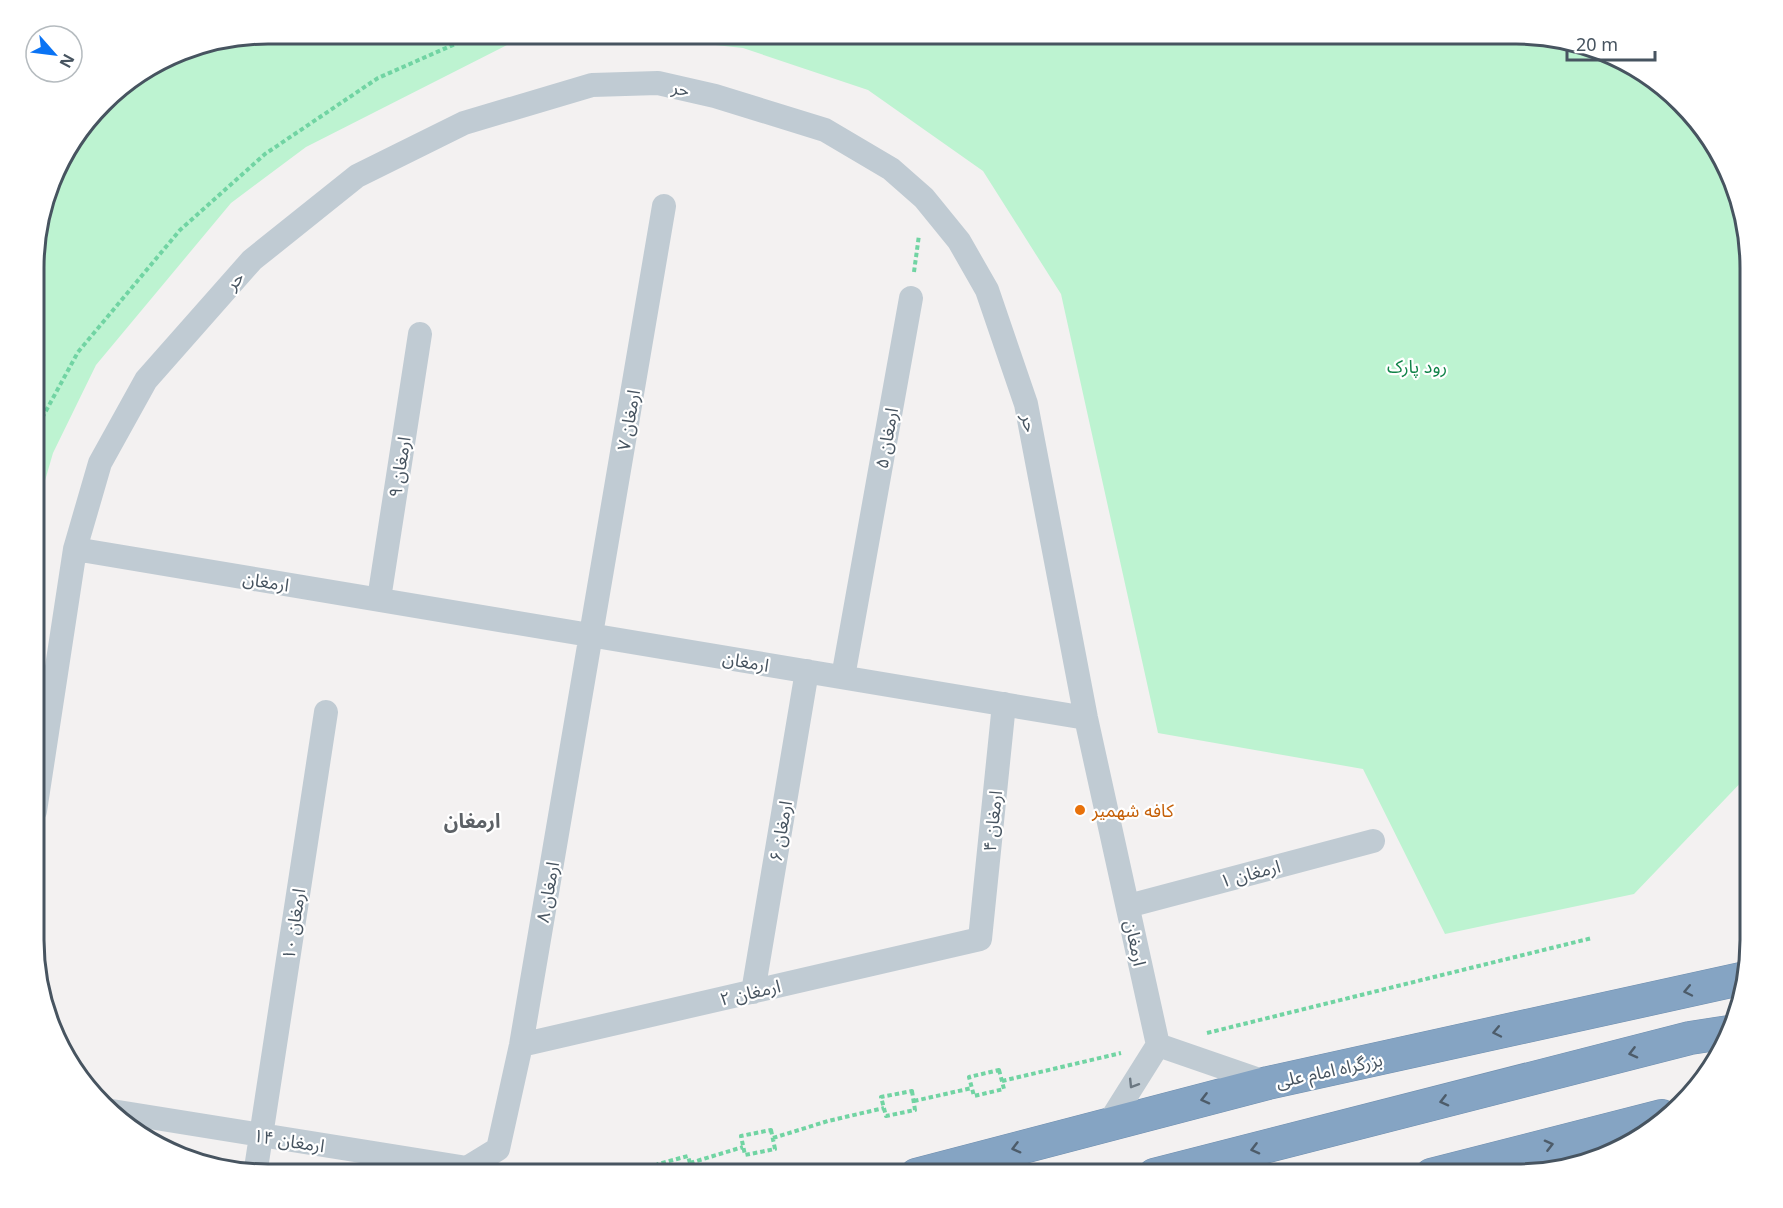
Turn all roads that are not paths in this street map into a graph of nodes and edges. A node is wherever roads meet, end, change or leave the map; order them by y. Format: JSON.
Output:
{"nodes":[{"id":1,"x":664,"y":206,"type":"dead end"},
{"id":2,"x":911,"y":298,"type":"road end"},
{"id":3,"x":420,"y":334,"type":"dead end"},
{"id":4,"x":75,"y":549,"type":"junction"},
{"id":5,"x":379,"y":599,"type":"junction"},
{"id":6,"x":592,"y":635,"type":"junction"},
{"id":7,"x":807,"y":671,"type":"junction"},
{"id":8,"x":843,"y":677,"type":"junction"},
{"id":9,"x":1004,"y":704,"type":"junction"},
{"id":10,"x":326,"y":712,"type":"dead end"},
{"id":11,"x":1086,"y":718,"type":"junction"},
{"id":12,"x":44,"y":752,"type":"edge"},
{"id":13,"x":1373,"y":841,"type":"dead end"},
{"id":14,"x":1128,"y":906,"type":"junction"},
{"id":15,"x":980,"y":939,"type":"joint"},
{"id":16,"x":1736,"y":980,"type":"edge"},
{"id":17,"x":753,"y":992,"type":"junction"},
{"id":18,"x":1718,"y":1034,"type":"edge"},
{"id":19,"x":1158,"y":1045,"type":"junction"},
{"id":20,"x":521,"y":1046,"type":"junction"},
{"id":21,"x":1268,"y":1083,"type":"junction"},
{"id":22,"x":125,"y":1113,"type":"edge"},
{"id":23,"x":1651,"y":1119,"type":"edge"},
{"id":24,"x":1109,"y":1123,"type":"junction"},
{"id":25,"x":261,"y":1136,"type":"junction"},
{"id":26,"x":498,"y":1149,"type":"joint"},
{"id":27,"x":257,"y":1164,"type":"edge"},
{"id":28,"x":441,"y":1164,"type":"edge"},
{"id":29,"x":474,"y":1164,"type":"edge"},
{"id":30,"x":957,"y":1164,"type":"edge"},
{"id":31,"x":1197,"y":1164,"type":"edge"},
{"id":32,"x":1474,"y":1164,"type":"edge"}],
"edges":[{"from":1,"to":6,"type":"street","name":"ارمغان ۷"},
{"from":2,"to":8,"type":"street","name":"ارمغان ۵"},
{"from":3,"to":5,"type":"street","name":"ارمغان ۹"},
{"from":4,"to":5,"type":"street","name":"ارمغان"},
{"from":4,"to":11,"type":"street","name":"حر"},
{"from":4,"to":12,"type":"street","name":"حر"},
{"from":5,"to":6,"type":"street","name":"ارمغان"},
{"from":6,"to":7,"type":"street","name":"ارمغان"},
{"from":6,"to":20,"type":"street","name":"ارمغان ۸"},
{"from":7,"to":8,"type":"street","name":"ارمغان"},
{"from":7,"to":17,"type":"street","name":"ارمغان ۶"},
{"from":8,"to":9,"type":"street","name":"ارمغان"},
{"from":9,"to":11,"type":"street","name":"ارمغان"},
{"from":9,"to":15,"type":"street","name":"ارمغان ۴"},
{"from":10,"to":25,"type":"street","name":"ارمغان ۱۰"},
{"from":11,"to":14,"type":"street","name":"ارمغان"},
{"from":13,"to":14,"type":"street","name":"ارمغان ۱"},
{"from":14,"to":19,"type":"street","name":"ارمغان"},
{"from":15,"to":17,"type":"street","name":"ارمغان ۲"},
{"from":16,"to":21,"type":"highway","name":"بزرگراه امام علی","one_way":true},
{"from":17,"to":20,"type":"street","name":"ارمغان ۲"},
{"from":18,"to":31,"type":"highway","one_way":true},
{"from":19,"to":21,"type":"street"},
{"from":19,"to":24,"type":"street","one_way":true},
{"from":20,"to":26,"type":"street","name":"ارمغان ۸"},
{"from":21,"to":24,"type":"highway","name":"بزرگراه امام علی","one_way":true},
{"from":22,"to":25,"type":"street","name":"ارمغان ۱۴"},
{"from":32,"to":23,"type":"highway","one_way":true},
{"from":24,"to":30,"type":"highway","name":"بزرگراه امام علی","one_way":true},
{"from":25,"to":27,"type":"street","name":"ارمغان ۱۰"},
{"from":25,"to":28,"type":"street","name":"ارمغان ۱۴"},
{"from":26,"to":29,"type":"street","name":"ارمغان ۱۴"}]}
